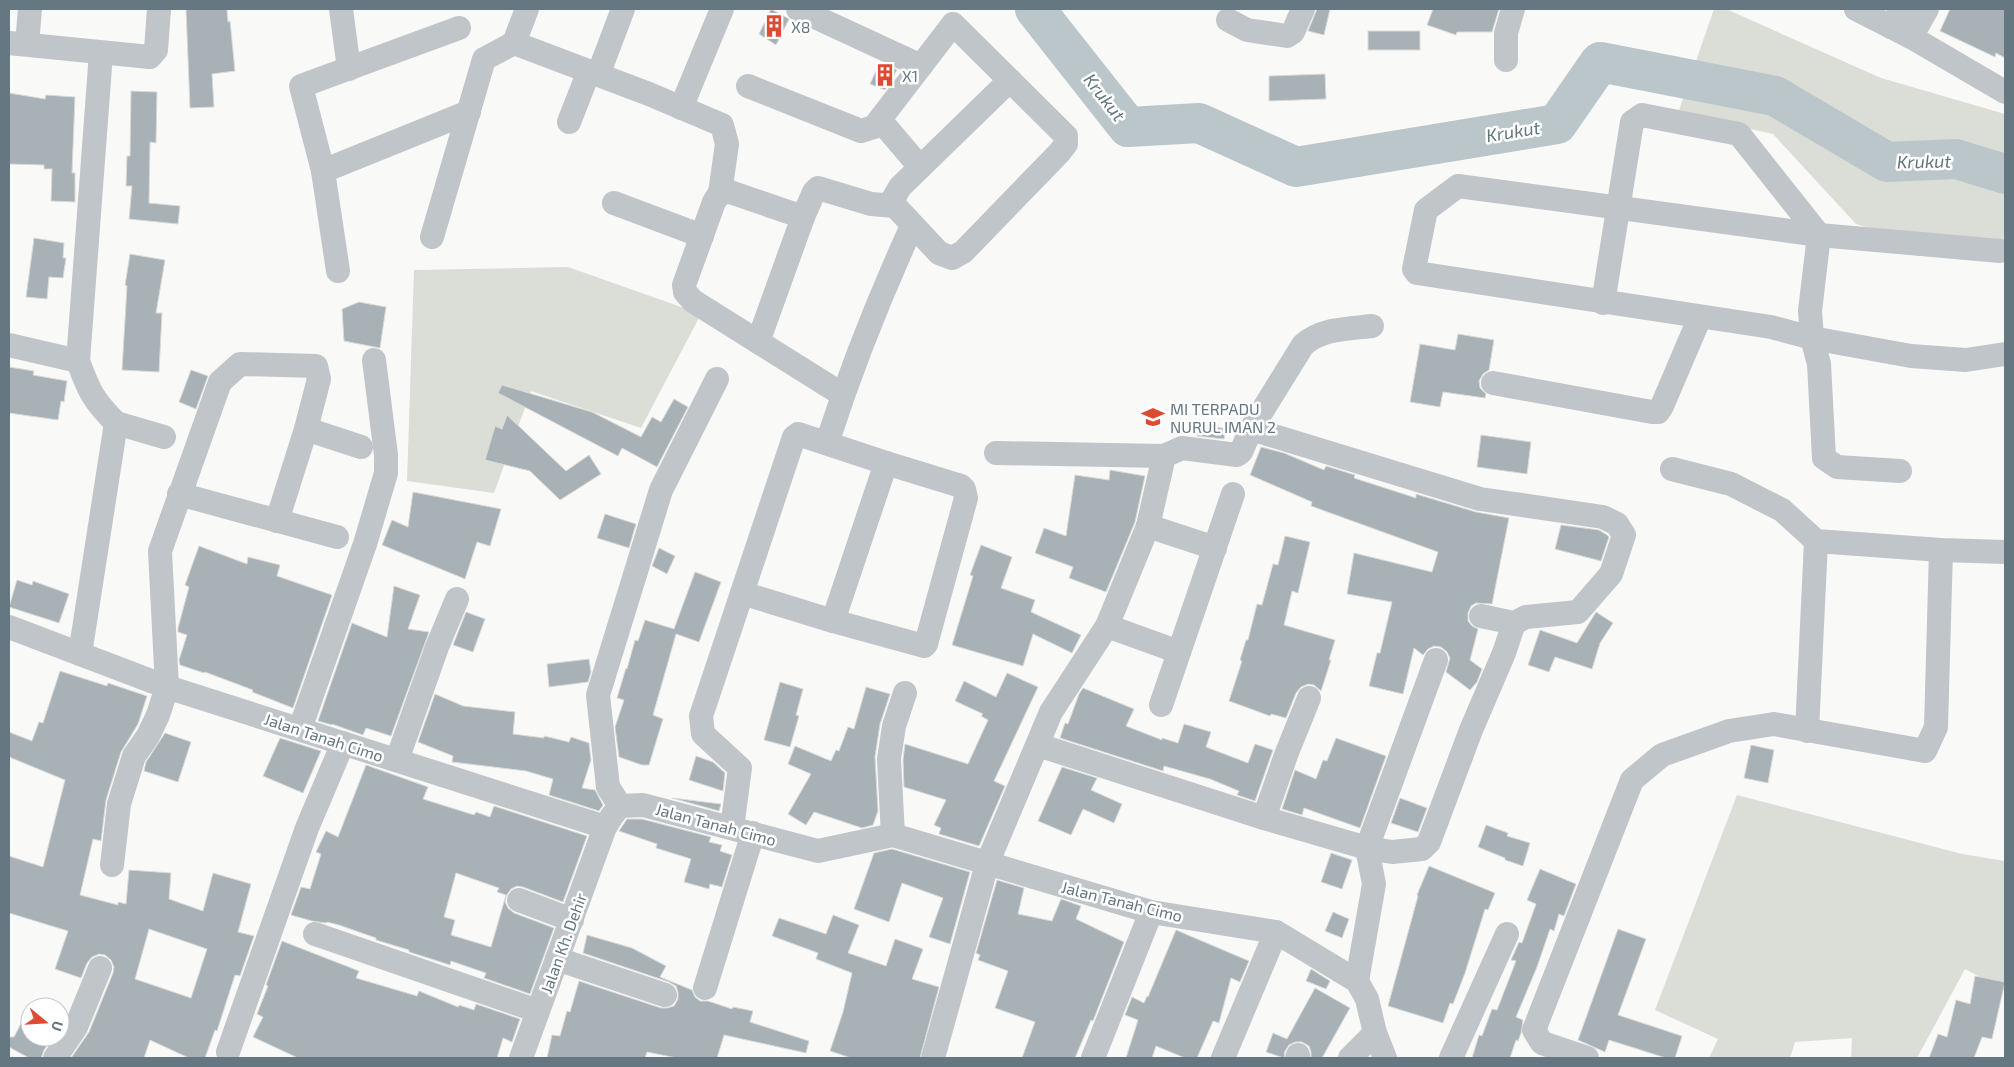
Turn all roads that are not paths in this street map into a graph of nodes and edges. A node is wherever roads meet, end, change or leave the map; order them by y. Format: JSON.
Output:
{"nodes":[{"id":1,"x":30,"y":9,"type":"edge"},
{"id":2,"x":158,"y":9,"type":"edge"},
{"id":3,"x":341,"y":9,"type":"edge"},
{"id":4,"x":527,"y":9,"type":"edge"},
{"id":5,"x":623,"y":9,"type":"edge"},
{"id":6,"x":722,"y":9,"type":"edge"},
{"id":7,"x":798,"y":9,"type":"edge"},
{"id":8,"x":1303,"y":9,"type":"edge"},
{"id":9,"x":1513,"y":9,"type":"edge"},
{"id":10,"x":1856,"y":9,"type":"edge"},
{"id":11,"x":1927,"y":9,"type":"edge"},
{"id":12,"x":1228,"y":20,"type":"dead end"},
{"id":13,"x":1901,"y":24,"type":"edge"},
{"id":14,"x":459,"y":28,"type":"dead end"},
{"id":15,"x":514,"y":43,"type":"junction"},
{"id":16,"x":18,"y":44,"type":"edge"},
{"id":17,"x":101,"y":53,"type":"junction"},
{"id":18,"x":1506,"y":60,"type":"dead end"},
{"id":19,"x":922,"y":66,"type":"junction"},
{"id":20,"x":349,"y":69,"type":"junction"},
{"id":21,"x":593,"y":73,"type":"junction"},
{"id":22,"x":1010,"y":80,"type":"junction"},
{"id":23,"x":748,"y":86,"type":"dead end"},
{"id":24,"x":2005,"y":92,"type":"edge"},
{"id":25,"x":681,"y":108,"type":"junction"},
{"id":26,"x":469,"y":112,"type":"junction"},
{"id":27,"x":880,"y":120,"type":"junction"},
{"id":28,"x":569,"y":122,"type":"dead end"},
{"id":29,"x":920,"y":167,"type":"junction"},
{"id":30,"x":323,"y":171,"type":"junction"},
{"id":31,"x":720,"y":193,"type":"junction"},
{"id":32,"x":614,"y":203,"type":"dead end"},
{"id":33,"x":895,"y":206,"type":"junction"},
{"id":34,"x":1618,"y":208,"type":"junction"},
{"id":35,"x":803,"y":217,"type":"junction"},
{"id":36,"x":912,"y":226,"type":"junction"},
{"id":37,"x":1819,"y":235,"type":"junction"},
{"id":38,"x":702,"y":236,"type":"junction"},
{"id":39,"x":432,"y":237,"type":"dead end"},
{"id":40,"x":2000,"y":251,"type":"dead end"},
{"id":41,"x":338,"y":271,"type":"dead end"},
{"id":42,"x":1604,"y":303,"type":"junction"},
{"id":43,"x":1700,"y":317,"type":"junction"},
{"id":44,"x":1372,"y":326,"type":"dead end"},
{"id":45,"x":1812,"y":338,"type":"junction"},
{"id":46,"x":758,"y":342,"type":"junction"},
{"id":47,"x":9,"y":345,"type":"edge"},
{"id":48,"x":2005,"y":354,"type":"edge"},
{"id":49,"x":78,"y":360,"type":"junction"},
{"id":50,"x":374,"y":360,"type":"dead end"},
{"id":51,"x":717,"y":379,"type":"dead end"},
{"id":52,"x":1493,"y":383,"type":"dead end"},
{"id":53,"x":843,"y":395,"type":"junction"},
{"id":54,"x":116,"y":424,"type":"junction"},
{"id":55,"x":306,"y":429,"type":"junction"},
{"id":56,"x":1251,"y":429,"type":"junction"},
{"id":57,"x":164,"y":437,"type":"dead end"},
{"id":58,"x":827,"y":443,"type":"junction"},
{"id":59,"x":361,"y":447,"type":"dead end"},
{"id":60,"x":996,"y":453,"type":"dead end"},
{"id":61,"x":1164,"y":456,"type":"junction"},
{"id":62,"x":886,"y":463,"type":"junction"},
{"id":63,"x":1672,"y":469,"type":"dead end"},
{"id":64,"x":1900,"y":471,"type":"dead end"},
{"id":65,"x":179,"y":494,"type":"junction"},
{"id":66,"x":1233,"y":494,"type":"dead end"},
{"id":67,"x":277,"y":521,"type":"junction"},
{"id":68,"x":1148,"y":526,"type":"junction"},
{"id":69,"x":336,"y":537,"type":"dead end"},
{"id":70,"x":1816,"y":541,"type":"junction"},
{"id":71,"x":1215,"y":548,"type":"junction"},
{"id":72,"x":1941,"y":550,"type":"junction"},
{"id":73,"x":2005,"y":552,"type":"edge"},
{"id":74,"x":742,"y":593,"type":"junction"},
{"id":75,"x":457,"y":598,"type":"dead end"},
{"id":76,"x":1482,"y":616,"type":"dead end"},
{"id":77,"x":833,"y":621,"type":"junction"},
{"id":78,"x":1514,"y":623,"type":"junction"},
{"id":79,"x":1107,"y":626,"type":"junction"},
{"id":80,"x":9,"y":627,"type":"edge"},
{"id":81,"x":1179,"y":652,"type":"junction"},
{"id":82,"x":80,"y":654,"type":"junction"},
{"id":83,"x":1436,"y":660,"type":"dead end"},
{"id":84,"x":167,"y":687,"type":"junction"},
{"id":85,"x":904,"y":692,"type":"dead end"},
{"id":86,"x":1309,"y":698,"type":"dead end"},
{"id":87,"x":1161,"y":705,"type":"dead end"},
{"id":88,"x":300,"y":729,"type":"junction"},
{"id":89,"x":1807,"y":731,"type":"junction"},
{"id":90,"x":343,"y":743,"type":"junction"},
{"id":91,"x":1038,"y":745,"type":"junction"},
{"id":92,"x":397,"y":760,"type":"junction"},
{"id":93,"x":620,"y":806,"type":"junction"},
{"id":94,"x":1264,"y":818,"type":"junction"},
{"id":95,"x":606,"y":828,"type":"junction"},
{"id":96,"x":743,"y":830,"type":"junction"},
{"id":97,"x":893,"y":835,"type":"junction"},
{"id":98,"x":1368,"y":848,"type":"junction"},
{"id":99,"x":987,"y":864,"type":"junction"},
{"id":100,"x":112,"y":866,"type":"dead end"},
{"id":101,"x":519,"y":900,"type":"dead end"},
{"id":102,"x":1151,"y":912,"type":"junction"},
{"id":103,"x":572,"y":920,"type":"junction"},
{"id":104,"x":1276,"y":932,"type":"junction"},
{"id":105,"x":315,"y":934,"type":"dead end"},
{"id":106,"x":1507,"y":934,"type":"dead end"},
{"id":107,"x":557,"y":959,"type":"junction"},
{"id":108,"x":100,"y":968,"type":"dead end"},
{"id":109,"x":1357,"y":981,"type":"junction"},
{"id":110,"x":705,"y":988,"type":"dead end"},
{"id":111,"x":666,"y":995,"type":"dead end"},
{"id":112,"x":538,"y":1011,"type":"junction"},
{"id":113,"x":1375,"y":1033,"type":"junction"},
{"id":114,"x":232,"y":1056,"type":"edge"},
{"id":115,"x":55,"y":1058,"type":"edge"},
{"id":116,"x":521,"y":1058,"type":"edge"},
{"id":117,"x":933,"y":1058,"type":"edge"},
{"id":118,"x":1093,"y":1058,"type":"edge"},
{"id":119,"x":1223,"y":1058,"type":"edge"},
{"id":120,"x":1350,"y":1058,"type":"edge"},
{"id":121,"x":1385,"y":1058,"type":"edge"},
{"id":122,"x":1451,"y":1058,"type":"edge"},
{"id":123,"x":1587,"y":1058,"type":"edge"}],
"edges":[{"from":1,"to":16,"type":"street"},
{"from":2,"to":17,"type":"street"},
{"from":3,"to":20,"type":"street"},
{"from":4,"to":15,"type":"street"},
{"from":5,"to":21,"type":"street"},
{"from":6,"to":25,"type":"street"},
{"from":7,"to":19,"type":"street"},
{"from":8,"to":12,"type":"street"},
{"from":9,"to":18,"type":"street"},
{"from":10,"to":13,"type":"street"},
{"from":11,"to":13,"type":"street"},
{"from":13,"to":24,"type":"street"},
{"from":14,"to":20,"type":"street"},
{"from":15,"to":21,"type":"street"},
{"from":15,"to":26,"type":"street"},
{"from":16,"to":17,"type":"street"},
{"from":17,"to":49,"type":"street"},
{"from":19,"to":22,"type":"street"},
{"from":19,"to":27,"type":"street"},
{"from":20,"to":30,"type":"street"},
{"from":21,"to":25,"type":"street"},
{"from":21,"to":28,"type":"street"},
{"from":22,"to":29,"type":"street"},
{"from":22,"to":36,"type":"street"},
{"from":23,"to":27,"type":"street"},
{"from":25,"to":31,"type":"street"},
{"from":26,"to":30,"type":"street"},
{"from":26,"to":39,"type":"street"},
{"from":27,"to":29,"type":"street"},
{"from":29,"to":33,"type":"street"},
{"from":30,"to":41,"type":"street"},
{"from":31,"to":35,"type":"street"},
{"from":31,"to":38,"type":"street"},
{"from":32,"to":38,"type":"street"},
{"from":33,"to":35,"type":"street"},
{"from":33,"to":36,"type":"street"},
{"from":34,"to":37,"type":"street"},
{"from":34,"to":37,"type":"street"},
{"from":34,"to":42,"type":"street"},
{"from":34,"to":42,"type":"street"},
{"from":35,"to":46,"type":"street"},
{"from":36,"to":53,"type":"street"},
{"from":37,"to":40,"type":"street"},
{"from":37,"to":45,"type":"street"},
{"from":38,"to":46,"type":"street"},
{"from":42,"to":43,"type":"street"},
{"from":43,"to":45,"type":"street"},
{"from":43,"to":52,"type":"street"},
{"from":44,"to":56,"type":"street"},
{"from":45,"to":48,"type":"street"},
{"from":45,"to":64,"type":"street"},
{"from":46,"to":53,"type":"street"},
{"from":47,"to":49,"type":"street"},
{"from":49,"to":54,"type":"street"},
{"from":50,"to":88,"type":"street"},
{"from":51,"to":93,"type":"street"},
{"from":53,"to":58,"type":"street"},
{"from":54,"to":57,"type":"street"},
{"from":54,"to":82,"type":"street"},
{"from":55,"to":59,"type":"street"},
{"from":55,"to":65,"type":"street"},
{"from":55,"to":67,"type":"street"},
{"from":56,"to":61,"type":"street"},
{"from":56,"to":78,"type":"street"},
{"from":58,"to":62,"type":"street"},
{"from":58,"to":74,"type":"street"},
{"from":60,"to":61,"type":"street"},
{"from":61,"to":68,"type":"street"},
{"from":62,"to":77,"type":"street"},
{"from":62,"to":77,"type":"street"},
{"from":63,"to":70,"type":"street"},
{"from":65,"to":67,"type":"street"},
{"from":65,"to":84,"type":"street"},
{"from":66,"to":71,"type":"street"},
{"from":67,"to":69,"type":"street"},
{"from":68,"to":71,"type":"street"},
{"from":68,"to":79,"type":"street"},
{"from":70,"to":72,"type":"street"},
{"from":70,"to":89,"type":"street"},
{"from":71,"to":81,"type":"street"},
{"from":72,"to":73,"type":"street"},
{"from":72,"to":89,"type":"street"},
{"from":74,"to":77,"type":"street"},
{"from":74,"to":96,"type":"street"},
{"from":75,"to":92,"type":"street"},
{"from":76,"to":78,"type":"street"},
{"from":78,"to":98,"type":"street"},
{"from":79,"to":81,"type":"street"},
{"from":79,"to":91,"type":"street"},
{"from":80,"to":82,"type":"street","name":"Jalan Tanah Cimo"},
{"from":81,"to":87,"type":"street"},
{"from":82,"to":84,"type":"street","name":"Jalan Tanah Cimo"},
{"from":83,"to":98,"type":"street"},
{"from":84,"to":88,"type":"street","name":"Jalan Tanah Cimo"},
{"from":84,"to":100,"type":"street"},
{"from":85,"to":97,"type":"street"},
{"from":86,"to":94,"type":"street"},
{"from":88,"to":90,"type":"street","name":"Jalan Tanah Cimo"},
{"from":89,"to":123,"type":"street"},
{"from":90,"to":92,"type":"street","name":"Jalan Tanah Cimo"},
{"from":90,"to":114,"type":"street"},
{"from":91,"to":94,"type":"street"},
{"from":91,"to":99,"type":"street"},
{"from":92,"to":95,"type":"street","name":"Jalan Tanah Cimo"},
{"from":93,"to":95,"type":"street"},
{"from":93,"to":96,"type":"street","name":"Jalan Tanah Cimo"},
{"from":94,"to":98,"type":"street"},
{"from":95,"to":103,"type":"street","name":"Jalan Kh. Dehir"},
{"from":96,"to":97,"type":"street","name":"Jalan Tanah Cimo"},
{"from":96,"to":110,"type":"street"},
{"from":97,"to":99,"type":"street","name":"Jalan Tanah Cimo"},
{"from":98,"to":109,"type":"street"},
{"from":99,"to":102,"type":"street","name":"Jalan Tanah Cimo"},
{"from":99,"to":117,"type":"street"},
{"from":101,"to":103,"type":"street"},
{"from":102,"to":104,"type":"street","name":"Jalan Tanah Cimo"},
{"from":102,"to":118,"type":"street"},
{"from":103,"to":107,"type":"street","name":"Jalan Kh. Dehir"},
{"from":104,"to":109,"type":"street","name":"Jalan Tanah Cimo"},
{"from":104,"to":119,"type":"street"},
{"from":105,"to":112,"type":"street"},
{"from":106,"to":122,"type":"street"},
{"from":107,"to":111,"type":"street"},
{"from":107,"to":112,"type":"street","name":"Jalan Kh. Dehir"},
{"from":108,"to":115,"type":"street"},
{"from":109,"to":113,"type":"street"},
{"from":112,"to":116,"type":"street","name":"Jalan Kh. Dehir"},
{"from":113,"to":120,"type":"street"},
{"from":113,"to":121,"type":"street"}]}
